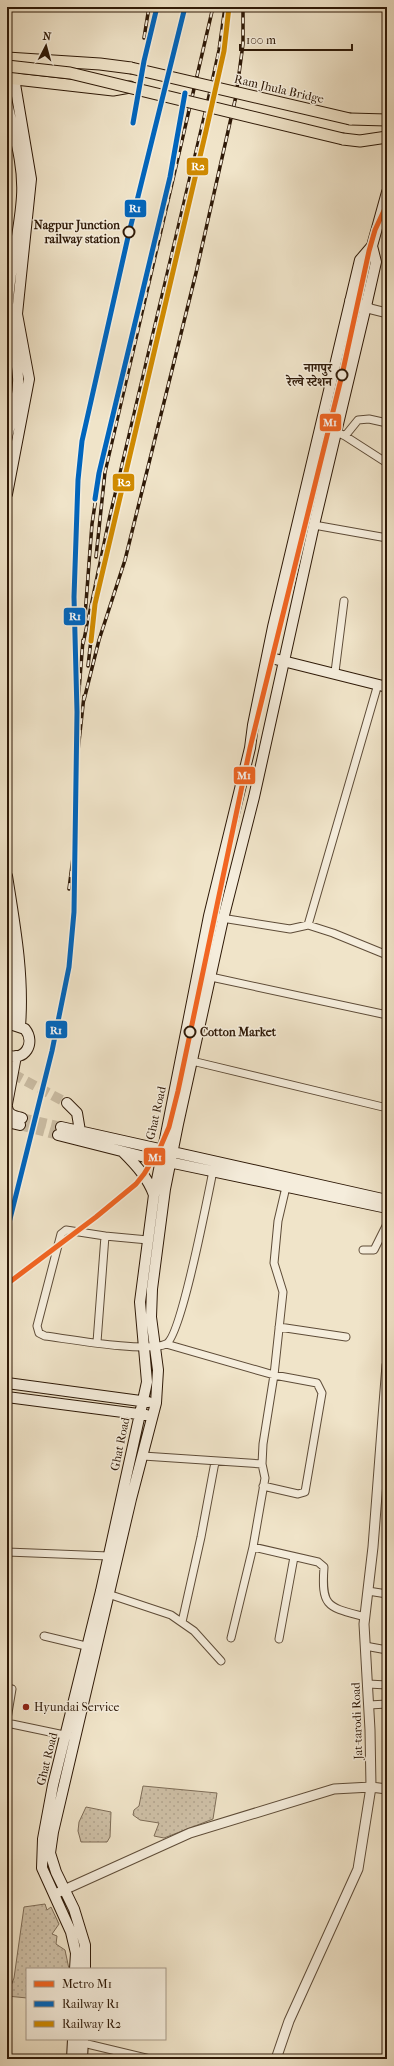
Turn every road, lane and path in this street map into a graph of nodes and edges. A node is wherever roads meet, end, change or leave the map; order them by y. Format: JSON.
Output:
{"nodes":[{"id":1,"x":8,"y":60,"type":"edge"},
{"id":2,"x":10,"y":81,"type":"edge"},
{"id":3,"x":131,"y":87,"type":"junction"},
{"id":4,"x":7,"y":103,"type":"edge"},
{"id":5,"x":387,"y":120,"type":"edge"},
{"id":6,"x":387,"y":137,"type":"edge"},
{"id":7,"x":387,"y":192,"type":"edge"},
{"id":8,"x":372,"y":246,"type":"junction"},
{"id":9,"x":350,"y":300,"type":"junction"},
{"id":10,"x":366,"y":306,"type":"junction"},
{"id":11,"x":387,"y":313,"type":"edge"},
{"id":12,"x":387,"y":423,"type":"edge"},
{"id":13,"x":320,"y":424,"type":"junction"},
{"id":14,"x":341,"y":434,"type":"junction"},
{"id":15,"x":7,"y":437,"type":"edge"},
{"id":16,"x":387,"y":463,"type":"edge"},
{"id":17,"x":7,"y":494,"type":"edge"},
{"id":18,"x":314,"y":525,"type":"junction"},
{"id":19,"x":387,"y":538,"type":"edge"},
{"id":20,"x":344,"y":601,"type":"dead end"},
{"id":21,"x":267,"y":657,"type":"junction"},
{"id":22,"x":285,"y":662,"type":"junction"},
{"id":23,"x":335,"y":672,"type":"junction"},
{"id":24,"x":384,"y":684,"type":"edge"},
{"id":25,"x":245,"y":762,"type":"junction"},
{"id":26,"x":261,"y":766,"type":"junction"},
{"id":27,"x":7,"y":876,"type":"edge"},
{"id":28,"x":209,"y":916,"type":"junction"},
{"id":29,"x":223,"y":919,"type":"junction"},
{"id":30,"x":308,"y":925,"type":"junction"},
{"id":31,"x":7,"y":937,"type":"edge"},
{"id":32,"x":387,"y":956,"type":"edge"},
{"id":33,"x":197,"y":974,"type":"junction"},
{"id":34,"x":210,"y":977,"type":"junction"},
{"id":35,"x":192,"y":1004,"type":"junction"},
{"id":36,"x":205,"y":1007,"type":"junction"},
{"id":37,"x":387,"y":1015,"type":"edge"},
{"id":38,"x":13,"y":1024,"type":"edge"},
{"id":39,"x":184,"y":1042,"type":"junction"},
{"id":40,"x":196,"y":1044,"type":"junction"},
{"id":41,"x":12,"y":1056,"type":"edge"},
{"id":42,"x":192,"y":1061,"type":"junction"},
{"id":43,"x":10,"y":1073,"type":"edge"},
{"id":44,"x":67,"y":1103,"type":"tunnel mouth"},
{"id":45,"x":387,"y":1108,"type":"edge"},
{"id":46,"x":11,"y":1118,"type":"edge"},
{"id":47,"x":80,"y":1131,"type":"junction"},
{"id":48,"x":162,"y":1148,"type":"junction"},
{"id":49,"x":172,"y":1151,"type":"junction"},
{"id":50,"x":123,"y":1152,"type":"junction"},
{"id":51,"x":160,"y":1160,"type":"junction"},
{"id":52,"x":170,"y":1162,"type":"junction"},
{"id":53,"x":213,"y":1171,"type":"junction"},
{"id":54,"x":260,"y":1177,"type":"junction"},
{"id":55,"x":286,"y":1187,"type":"junction"},
{"id":56,"x":154,"y":1195,"type":"junction"},
{"id":57,"x":387,"y":1200,"type":"edge"},
{"id":58,"x":387,"y":1208,"type":"edge"},
{"id":59,"x":387,"y":1224,"type":"edge"},
{"id":60,"x":105,"y":1236,"type":"junction"},
{"id":61,"x":148,"y":1240,"type":"junction"},
{"id":62,"x":363,"y":1250,"type":"dead end"},
{"id":63,"x":279,"y":1327,"type":"junction"},
{"id":64,"x":346,"y":1337,"type":"dead end"},
{"id":65,"x":97,"y":1342,"type":"junction"},
{"id":66,"x":166,"y":1344,"type":"junction"},
{"id":67,"x":150,"y":1347,"type":"junction"},
{"id":68,"x":387,"y":1365,"type":"edge"},
{"id":69,"x":274,"y":1375,"type":"junction"},
{"id":70,"x":147,"y":1382,"type":"junction"},
{"id":71,"x":7,"y":1383,"type":"edge"},
{"id":72,"x":7,"y":1397,"type":"edge"},
{"id":73,"x":128,"y":1399,"type":"junction"},
{"id":74,"x":143,"y":1401,"type":"junction"},
{"id":75,"x":156,"y":1403,"type":"junction"},
{"id":76,"x":122,"y":1410,"type":"junction"},
{"id":77,"x":140,"y":1413,"type":"junction"},
{"id":78,"x":152,"y":1416,"type":"junction"},
{"id":79,"x":137,"y":1426,"type":"junction"},
{"id":80,"x":143,"y":1456,"type":"junction"},
{"id":81,"x":215,"y":1462,"type":"junction"},
{"id":82,"x":262,"y":1464,"type":"junction"},
{"id":83,"x":263,"y":1486,"type":"junction"},
{"id":84,"x":253,"y":1547,"type":"junction"},
{"id":85,"x":7,"y":1552,"type":"edge"},
{"id":86,"x":109,"y":1556,"type":"junction"},
{"id":87,"x":294,"y":1557,"type":"junction"},
{"id":88,"x":368,"y":1590,"type":"junction"},
{"id":89,"x":105,"y":1593,"type":"junction"},
{"id":90,"x":387,"y":1594,"type":"edge"},
{"id":91,"x":365,"y":1617,"type":"junction"},
{"id":92,"x":182,"y":1622,"type":"junction"},
{"id":93,"x":44,"y":1636,"type":"dead end"},
{"id":94,"x":231,"y":1638,"type":"dead end"},
{"id":95,"x":278,"y":1639,"type":"dead end"},
{"id":96,"x":365,"y":1646,"type":"junction"},
{"id":97,"x":92,"y":1647,"type":"junction"},
{"id":98,"x":387,"y":1650,"type":"edge"},
{"id":99,"x":221,"y":1662,"type":"dead end"},
{"id":100,"x":368,"y":1684,"type":"junction"},
{"id":101,"x":387,"y":1685,"type":"edge"},
{"id":102,"x":12,"y":1689,"type":"dead end"},
{"id":103,"x":387,"y":1704,"type":"edge"},
{"id":104,"x":369,"y":1705,"type":"junction"},
{"id":105,"x":7,"y":1718,"type":"edge"},
{"id":106,"x":7,"y":1723,"type":"edge"},
{"id":107,"x":71,"y":1736,"type":"junction"},
{"id":108,"x":371,"y":1787,"type":"junction"},
{"id":109,"x":387,"y":1789,"type":"edge"},
{"id":110,"x":65,"y":1891,"type":"junction"},
{"id":111,"x":55,"y":1894,"type":"junction"},
{"id":112,"x":75,"y":1968,"type":"edge"},
{"id":113,"x":85,"y":1968,"type":"edge"},
{"id":114,"x":78,"y":2040,"type":"edge"},
{"id":115,"x":72,"y":2059,"type":"edge"},
{"id":116,"x":82,"y":2059,"type":"edge"},
{"id":117,"x":150,"y":2059,"type":"edge"},
{"id":118,"x":276,"y":2059,"type":"edge"}],
"edges":[{"from":1,"to":2,"type":"main road"},
{"from":1,"to":3,"type":"main road","bridge":true},
{"from":1,"to":5,"type":"main road","name":"Ram Jhula Bridge","bridge":true},
{"from":2,"to":3,"type":"main road"},
{"from":2,"to":17,"type":"main road"},
{"from":3,"to":6,"type":"main road","bridge":true},
{"from":4,"to":15,"type":"main road"},
{"from":7,"to":8,"type":"main road"},
{"from":8,"to":9,"type":"main road","name":"Ghat Road"},
{"from":8,"to":10,"type":"main road","name":"Ghat Road"},
{"from":9,"to":10,"type":"street"},
{"from":9,"to":13,"type":"main road","name":"Ghat Road"},
{"from":10,"to":11,"type":"street"},
{"from":10,"to":14,"type":"main road","name":"Ghat Road"},
{"from":12,"to":14,"type":"street"},
{"from":13,"to":14,"type":"street"},
{"from":13,"to":21,"type":"main road","name":"Ghat Road"},
{"from":14,"to":16,"type":"street"},
{"from":14,"to":18,"type":"main road","name":"Ghat Road"},
{"from":18,"to":19,"type":"street"},
{"from":18,"to":22,"type":"main road","name":"Ghat Road"},
{"from":20,"to":23,"type":"street"},
{"from":21,"to":22,"type":"main road"},
{"from":21,"to":25,"type":"main road","name":"Ghat Road"},
{"from":22,"to":23,"type":"main road"},
{"from":22,"to":26,"type":"main road","name":"Ghat Road"},
{"from":23,"to":24,"type":"main road"},
{"from":24,"to":30,"type":"street"},
{"from":25,"to":26,"type":"main road"},
{"from":25,"to":28,"type":"main road","name":"Ghat Road"},
{"from":26,"to":29,"type":"main road","name":"Ghat Road"},
{"from":27,"to":38,"type":"main road"},
{"from":28,"to":29,"type":"street"},
{"from":28,"to":33,"type":"main road","name":"Ghat Road"},
{"from":29,"to":30,"type":"street"},
{"from":29,"to":34,"type":"main road","name":"Ghat Road"},
{"from":30,"to":32,"type":"street"},
{"from":31,"to":38,"type":"main road"},
{"from":33,"to":34,"type":"street"},
{"from":33,"to":35,"type":"main road","name":"Ghat Road"},
{"from":34,"to":36,"type":"main road","name":"Ghat Road"},
{"from":34,"to":37,"type":"street"},
{"from":35,"to":36,"type":"main road"},
{"from":35,"to":39,"type":"main road","name":"Ghat Road"},
{"from":36,"to":40,"type":"main road","name":"Ghat Road"},
{"from":38,"to":41,"type":"main road"},
{"from":39,"to":40,"type":"main road"},
{"from":39,"to":48,"type":"main road","name":"Ghat Road"},
{"from":40,"to":42,"type":"main road","name":"Ghat Road"},
{"from":41,"to":43,"type":"main road"},
{"from":42,"to":45,"type":"street"},
{"from":42,"to":49,"type":"main road","name":"Ghat Road"},
{"from":43,"to":46,"type":"main road"},
{"from":44,"to":47,"type":"main road"},
{"from":47,"to":48,"type":"main road"},
{"from":47,"to":50,"type":"main road"},
{"from":48,"to":49,"type":"main road"},
{"from":48,"to":51,"type":"main road","name":"Ghat Road"},
{"from":49,"to":52,"type":"main road","name":"Ghat Road"},
{"from":49,"to":54,"type":"main road"},
{"from":50,"to":51,"type":"main road"},
{"from":50,"to":56,"type":"main road"},
{"from":51,"to":52,"type":"main road"},
{"from":51,"to":56,"type":"main road","name":"Ghat Road"},
{"from":52,"to":53,"type":"main road"},
{"from":52,"to":67,"type":"main road","name":"Ghat Road"},
{"from":53,"to":54,"type":"main road"},
{"from":53,"to":66,"type":"street"},
{"from":54,"to":55,"type":"main road"},
{"from":54,"to":57,"type":"main road"},
{"from":55,"to":58,"type":"main road"},
{"from":55,"to":63,"type":"street"},
{"from":56,"to":61,"type":"main road","name":"Ghat Road"},
{"from":59,"to":62,"type":"street"},
{"from":60,"to":61,"type":"street"},
{"from":60,"to":65,"type":"street"},
{"from":60,"to":65,"type":"street"},
{"from":61,"to":67,"type":"main road","name":"Ghat Road"},
{"from":63,"to":64,"type":"street"},
{"from":63,"to":69,"type":"street"},
{"from":65,"to":67,"type":"street"},
{"from":66,"to":67,"type":"street"},
{"from":66,"to":69,"type":"street"},
{"from":67,"to":70,"type":"main road","name":"Ghat Road"},
{"from":67,"to":75,"type":"main road","name":"Ghat Road"},
{"from":68,"to":88,"type":"street","name":"Jat-tarodi Road"},
{"from":69,"to":82,"type":"street"},
{"from":69,"to":83,"type":"street"},
{"from":70,"to":73,"type":"main road"},
{"from":70,"to":74,"type":"main road","name":"Ghat Road"},
{"from":71,"to":73,"type":"main road"},
{"from":72,"to":76,"type":"main road"},
{"from":73,"to":74,"type":"main road"},
{"from":74,"to":75,"type":"main road"},
{"from":74,"to":77,"type":"main road","name":"Ghat Road"},
{"from":75,"to":78,"type":"main road","name":"Ghat Road"},
{"from":76,"to":77,"type":"main road"},
{"from":76,"to":79,"type":"main road"},
{"from":77,"to":78,"type":"main road"},
{"from":77,"to":79,"type":"main road","name":"Ghat Road"},
{"from":78,"to":80,"type":"main road","name":"Ghat Road"},
{"from":79,"to":86,"type":"main road","name":"Ghat Road"},
{"from":80,"to":81,"type":"street"},
{"from":80,"to":89,"type":"main road","name":"Ghat Road"},
{"from":81,"to":82,"type":"street"},
{"from":81,"to":92,"type":"street"},
{"from":82,"to":83,"type":"street"},
{"from":83,"to":84,"type":"street"},
{"from":84,"to":87,"type":"street"},
{"from":84,"to":94,"type":"street"},
{"from":85,"to":86,"type":"street"},
{"from":86,"to":89,"type":"main road","name":"Ghat Road"},
{"from":87,"to":91,"type":"street"},
{"from":87,"to":95,"type":"street"},
{"from":88,"to":90,"type":"street"},
{"from":88,"to":91,"type":"street","name":"Jat-tarodi Road"},
{"from":89,"to":92,"type":"street"},
{"from":89,"to":97,"type":"main road","name":"Ghat Road"},
{"from":91,"to":96,"type":"street","name":"Jat-tarodi Road"},
{"from":92,"to":99,"type":"street"},
{"from":93,"to":97,"type":"street"},
{"from":96,"to":98,"type":"street"},
{"from":96,"to":100,"type":"street","name":"Jat-tarodi Road"},
{"from":97,"to":107,"type":"main road","name":"Ghat Road"},
{"from":100,"to":101,"type":"street"},
{"from":100,"to":104,"type":"street","name":"Jat-tarodi Road"},
{"from":102,"to":105,"type":"street"},
{"from":103,"to":104,"type":"street"},
{"from":104,"to":108,"type":"street","name":"Jat-tarodi Road"},
{"from":106,"to":107,"type":"street"},
{"from":107,"to":110,"type":"main road","name":"Ghat Road"},
{"from":107,"to":111,"type":"main road","name":"Ghat Road"},
{"from":108,"to":109,"type":"street"},
{"from":108,"to":110,"type":"street"},
{"from":108,"to":118,"type":"street","name":"Jat-tarodi Road"},
{"from":110,"to":111,"type":"street"},
{"from":110,"to":113,"type":"main road","name":"Ghat Road"},
{"from":111,"to":112,"type":"main road","name":"Ghat Road"},
{"from":114,"to":115,"type":"main road"},
{"from":114,"to":116,"type":"main road"},
{"from":114,"to":117,"type":"street"}]}
